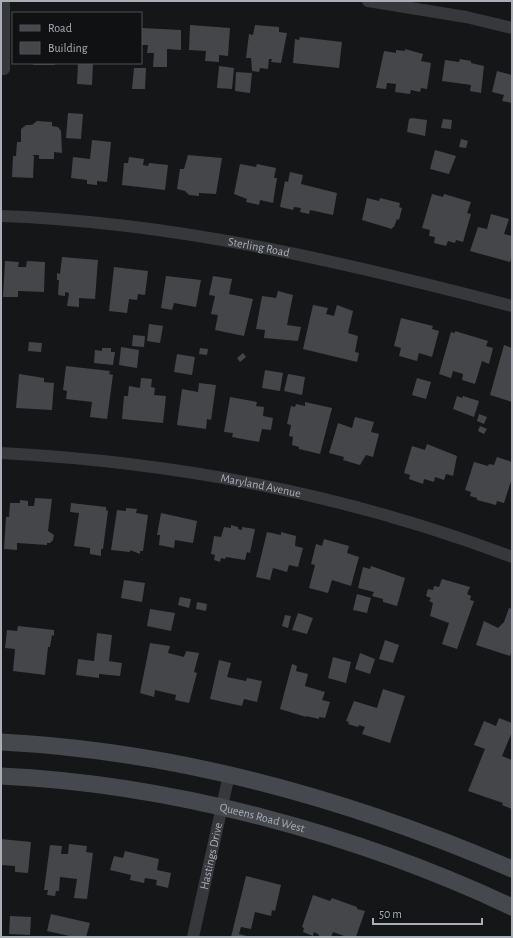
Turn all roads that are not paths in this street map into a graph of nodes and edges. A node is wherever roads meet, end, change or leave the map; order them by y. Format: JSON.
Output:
{"nodes":[{"id":1,"x":4,"y":1,"type":"edge"},
{"id":2,"x":368,"y":1,"type":"edge"},
{"id":3,"x":512,"y":28,"type":"edge"},
{"id":4,"x":4,"y":69,"type":"dead end"},
{"id":5,"x":1,"y":216,"type":"edge"},
{"id":6,"x":512,"y":306,"type":"edge"},
{"id":7,"x":1,"y":453,"type":"edge"},
{"id":8,"x":512,"y":557,"type":"edge"},
{"id":9,"x":1,"y":742,"type":"edge"},
{"id":10,"x":229,"y":775,"type":"junction"},
{"id":11,"x":1,"y":776,"type":"edge"},
{"id":12,"x":222,"y":808,"type":"junction"},
{"id":13,"x":512,"y":869,"type":"edge"},
{"id":14,"x":512,"y":907,"type":"edge"},
{"id":15,"x":193,"y":937,"type":"edge"}],
"edges":[{"from":1,"to":4,"type":"street"},
{"from":2,"to":3,"type":"street"},
{"from":5,"to":6,"type":"street","name":"Sterling Road"},
{"from":7,"to":8,"type":"street","name":"Maryland Avenue"},
{"from":9,"to":10,"type":"street"},
{"from":10,"to":12,"type":"street","name":"Hastings Drive"},
{"from":10,"to":13,"type":"street"},
{"from":11,"to":12,"type":"street","name":"Queens Road West"},
{"from":12,"to":14,"type":"street","name":"Queens Road West"},
{"from":12,"to":15,"type":"street","name":"Hastings Drive"}]}
